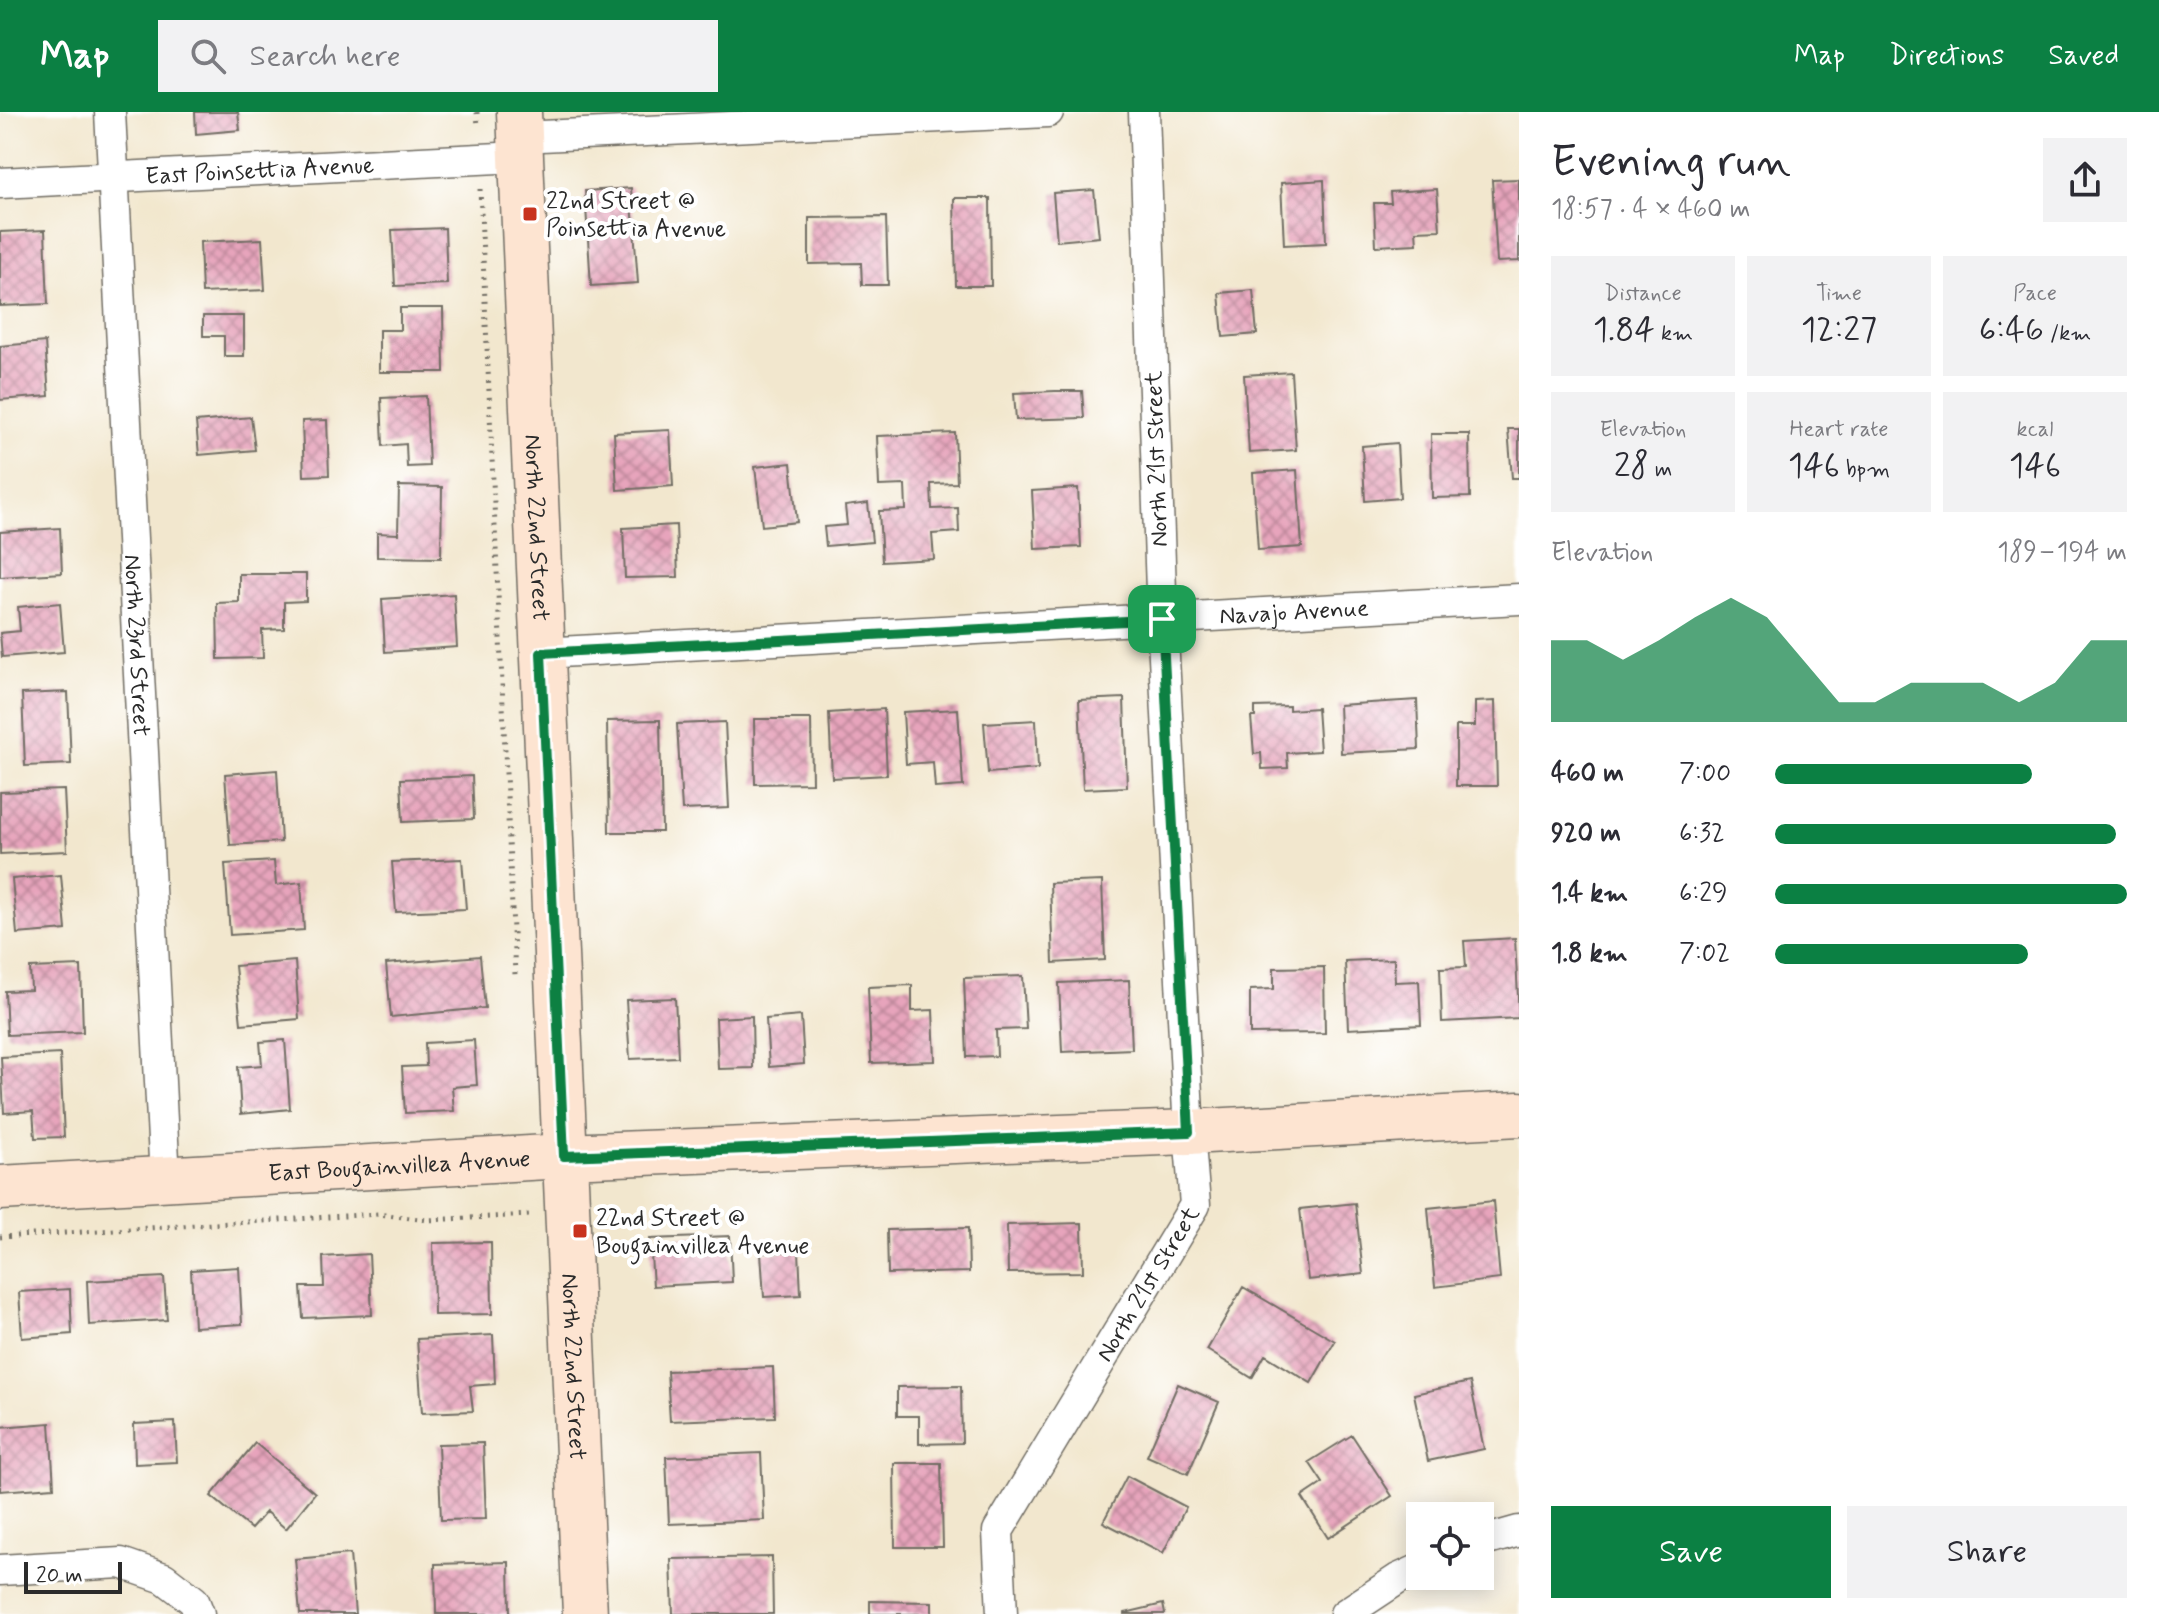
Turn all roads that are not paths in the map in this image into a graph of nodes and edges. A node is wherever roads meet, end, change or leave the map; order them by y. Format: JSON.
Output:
{"nodes":[{"id":1,"x":110,"y":112,"type":"edge"},
{"id":2,"x":1048,"y":112,"type":"edge"},
{"id":3,"x":1144,"y":112,"type":"edge"},
{"id":4,"x":510,"y":142,"type":"edge"},
{"id":5,"x":113,"y":177,"type":"junction"},
{"id":6,"x":0,"y":183,"type":"edge"},
{"id":7,"x":1519,"y":599,"type":"edge"},
{"id":8,"x":1162,"y":619,"type":"junction"},
{"id":9,"x":541,"y":653,"type":"junction"},
{"id":10,"x":1519,"y":1114,"type":"edge"},
{"id":11,"x":1189,"y":1132,"type":"junction"},
{"id":12,"x":564,"y":1156,"type":"junction"},
{"id":13,"x":165,"y":1179,"type":"junction"},
{"id":14,"x":0,"y":1188,"type":"edge"},
{"id":15,"x":1519,"y":1531,"type":"edge"},
{"id":16,"x":1494,"y":1538,"type":"edge"},
{"id":17,"x":0,"y":1570,"type":"edge"},
{"id":18,"x":1406,"y":1575,"type":"edge"},
{"id":19,"x":199,"y":1614,"type":"edge"},
{"id":20,"x":585,"y":1614,"type":"edge"},
{"id":21,"x":1002,"y":1614,"type":"edge"},
{"id":22,"x":1345,"y":1614,"type":"edge"}],
"edges":[{"from":1,"to":5,"type":"street","name":"North 23rd Street"},
{"from":2,"to":4,"type":"street","name":"East Poinsettia Avenue"},
{"from":3,"to":8,"type":"street","name":"North 21st Street"},
{"from":4,"to":5,"type":"street","name":"East Poinsettia Avenue"},
{"from":4,"to":9,"type":"street","name":"North 22nd Street"},
{"from":5,"to":6,"type":"street","name":"East Poinsettia Avenue"},
{"from":5,"to":13,"type":"street","name":"North 23rd Street"},
{"from":7,"to":8,"type":"street","name":"Navajo Avenue"},
{"from":8,"to":9,"type":"street","name":"Navajo Avenue"},
{"from":8,"to":11,"type":"street","name":"North 21st Street"},
{"from":9,"to":12,"type":"street","name":"North 22nd Street"},
{"from":10,"to":11,"type":"street","name":"East Bougainvillea Avenue"},
{"from":11,"to":12,"type":"street","name":"East Bougainvillea Avenue"},
{"from":11,"to":21,"type":"street","name":"North 21st Street"},
{"from":12,"to":13,"type":"street","name":"East Bougainvillea Avenue"},
{"from":12,"to":20,"type":"street","name":"North 22nd Street"},
{"from":13,"to":14,"type":"street","name":"East Bougainvillea Avenue"},
{"from":15,"to":16,"type":"street"},
{"from":17,"to":19,"type":"street"},
{"from":18,"to":22,"type":"street"}]}
